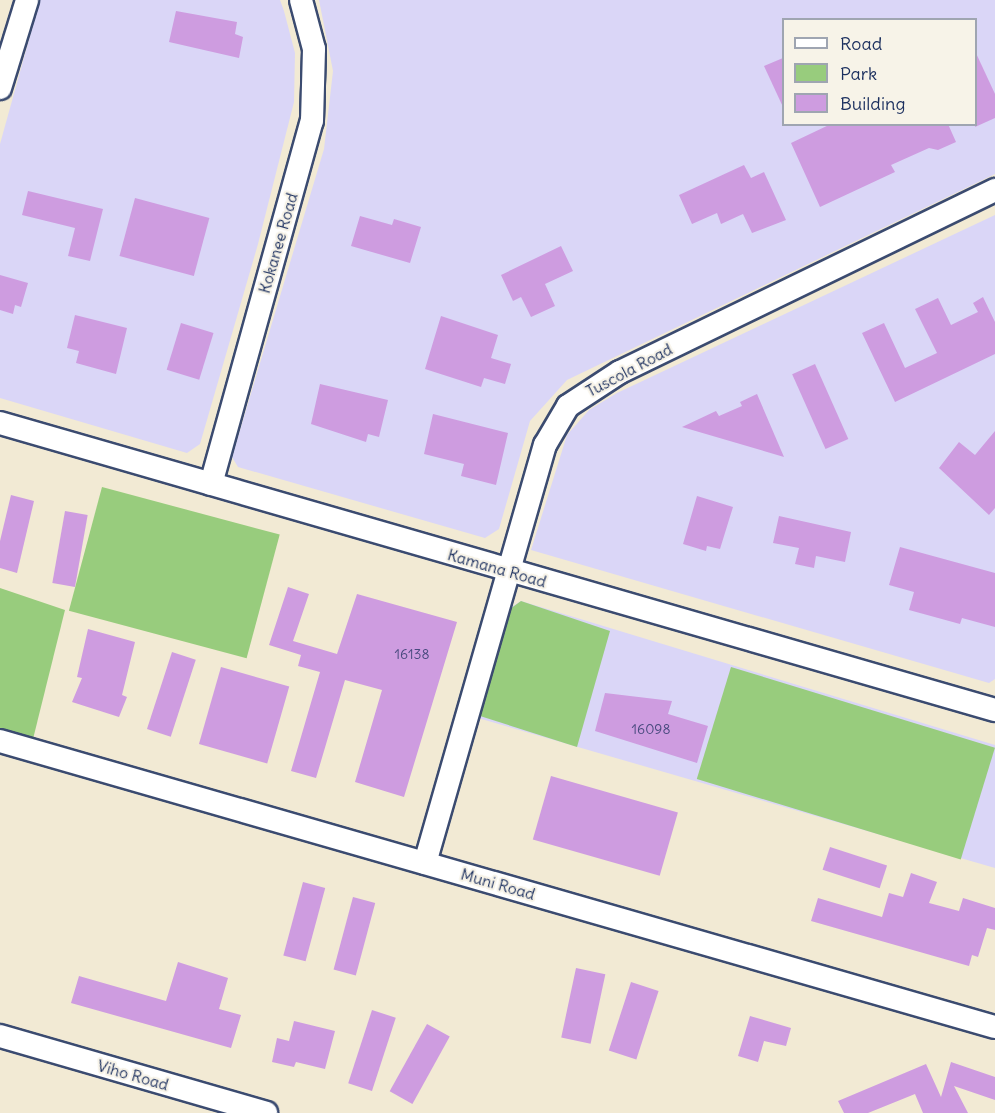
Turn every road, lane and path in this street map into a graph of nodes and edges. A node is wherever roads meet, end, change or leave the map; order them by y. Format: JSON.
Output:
{"nodes":[{"id":1,"x":27,"y":0,"type":"edge"},
{"id":2,"x":301,"y":0,"type":"edge"},
{"id":3,"x":0,"y":88,"type":"edge"},
{"id":4,"x":995,"y":190,"type":"edge"},
{"id":5,"x":0,"y":423,"type":"edge"},
{"id":6,"x":211,"y":484,"type":"junction"},
{"id":7,"x":507,"y":572,"type":"junction"},
{"id":8,"x":995,"y":710,"type":"edge"},
{"id":9,"x":0,"y":741,"type":"edge"},
{"id":10,"x":425,"y":863,"type":"junction"},
{"id":11,"x":995,"y":1027,"type":"edge"},
{"id":12,"x":0,"y":1036,"type":"edge"},
{"id":13,"x":236,"y":1109,"type":"edge"},
{"id":14,"x":266,"y":1113,"type":"edge"}],
"edges":[{"from":1,"to":3,"type":"street"},
{"from":2,"to":6,"type":"street","name":"Kokanee Road"},
{"from":4,"to":7,"type":"street","name":"Tuscola Road"},
{"from":5,"to":6,"type":"street","name":"Kamana Road"},
{"from":6,"to":7,"type":"street","name":"Kamana Road"},
{"from":7,"to":8,"type":"street","name":"Kamana Road"},
{"from":7,"to":10,"type":"street","name":"Tuscola Road"},
{"from":9,"to":10,"type":"street","name":"Muni Road"},
{"from":10,"to":11,"type":"street","name":"Muni Road"},
{"from":12,"to":13,"type":"street","name":"Viho Road"},
{"from":13,"to":14,"type":"street","name":"Viho Road"}]}
